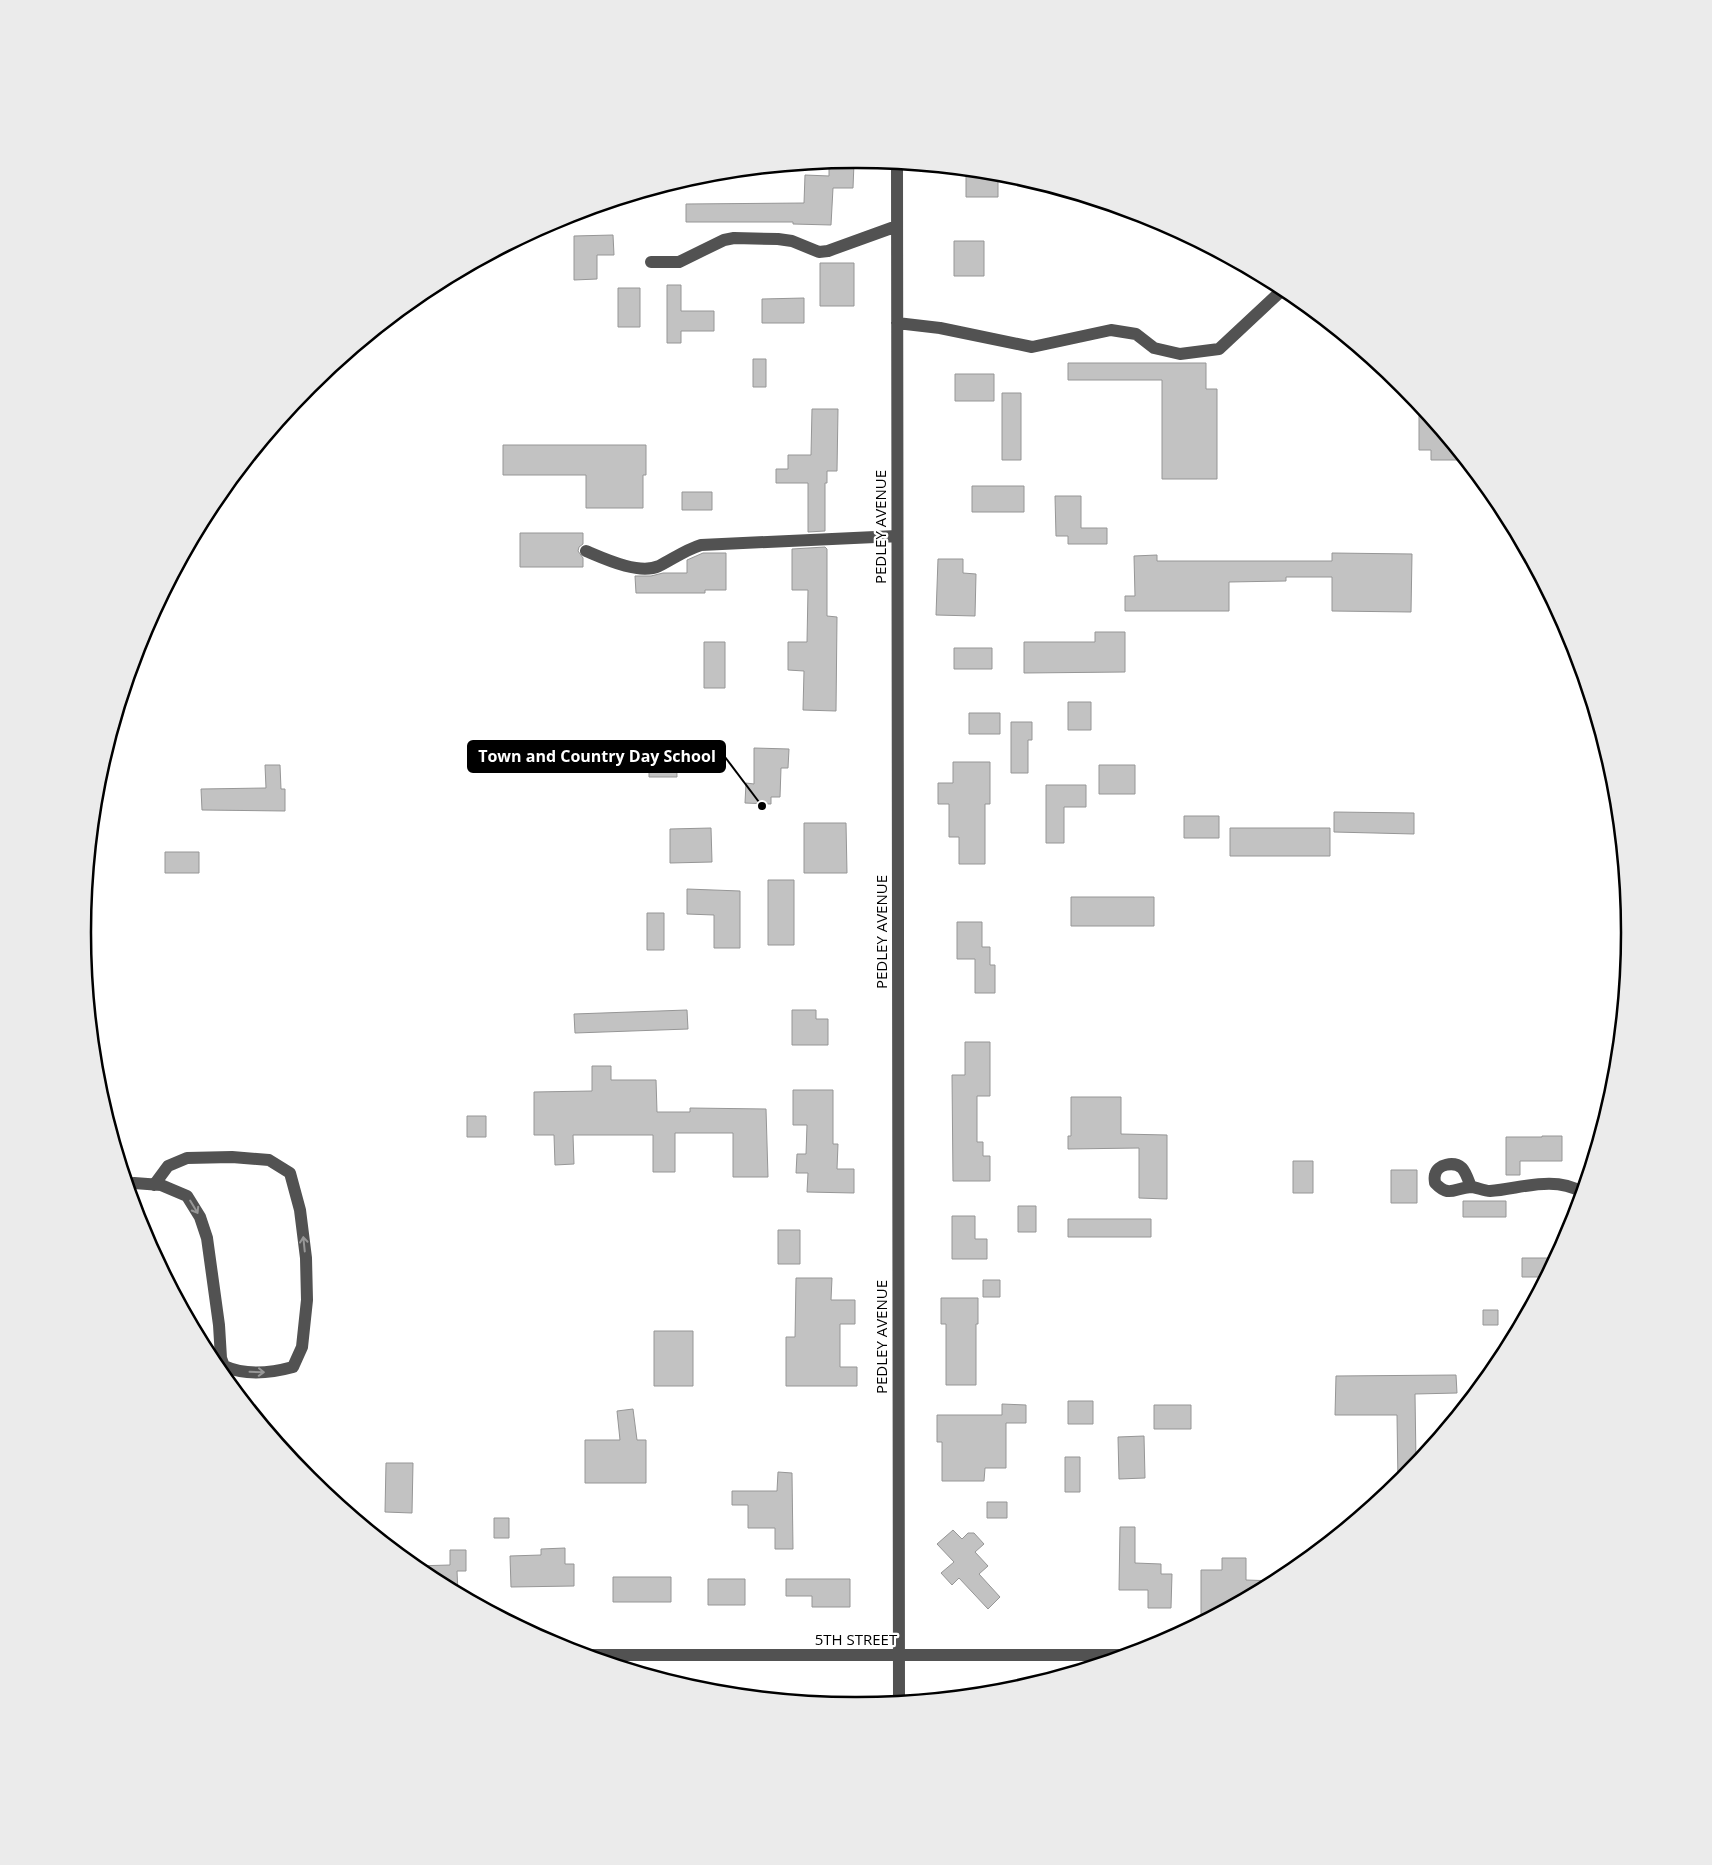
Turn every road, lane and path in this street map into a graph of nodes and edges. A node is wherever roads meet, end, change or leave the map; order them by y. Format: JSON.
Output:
{"nodes":[{"id":1,"x":897,"y":169,"type":"edge"},
{"id":2,"x":897,"y":226,"type":"junction"},
{"id":3,"x":651,"y":262,"type":"dead end"},
{"id":4,"x":1277,"y":295,"type":"edge"},
{"id":5,"x":897,"y":323,"type":"junction"},
{"id":6,"x":897,"y":536,"type":"junction"},
{"id":7,"x":586,"y":551,"type":"dead end"},
{"id":8,"x":134,"y":1183,"type":"edge"},
{"id":9,"x":154,"y":1185,"type":"junction"},
{"id":10,"x":1471,"y":1187,"type":"dead end"},
{"id":11,"x":1576,"y":1189,"type":"edge"},
{"id":12,"x":221,"y":1359,"type":"edge"},
{"id":13,"x":227,"y":1367,"type":"edge"},
{"id":14,"x":605,"y":1655,"type":"edge"},
{"id":15,"x":1107,"y":1655,"type":"edge"},
{"id":16,"x":899,"y":1656,"type":"junction"},
{"id":17,"x":899,"y":1696,"type":"edge"}],
"edges":[{"from":1,"to":2,"type":"street","name":"PEDLEY AVENUE"},
{"from":2,"to":3,"type":"street"},
{"from":2,"to":5,"type":"street","name":"PEDLEY AVENUE"},
{"from":4,"to":5,"type":"street"},
{"from":5,"to":6,"type":"street","name":"PEDLEY AVENUE"},
{"from":6,"to":7,"type":"street"},
{"from":6,"to":16,"type":"street","name":"PEDLEY AVENUE"},
{"from":8,"to":9,"type":"street"},
{"from":9,"to":12,"type":"street","one_way":true},
{"from":13,"to":9,"type":"street","one_way":true},
{"from":10,"to":11,"type":"street"},
{"from":14,"to":16,"type":"street","name":"5TH STREET"},
{"from":15,"to":16,"type":"street","name":"5TH STREET"},
{"from":16,"to":17,"type":"street","name":"PEDLEY AVENUE"}]}
